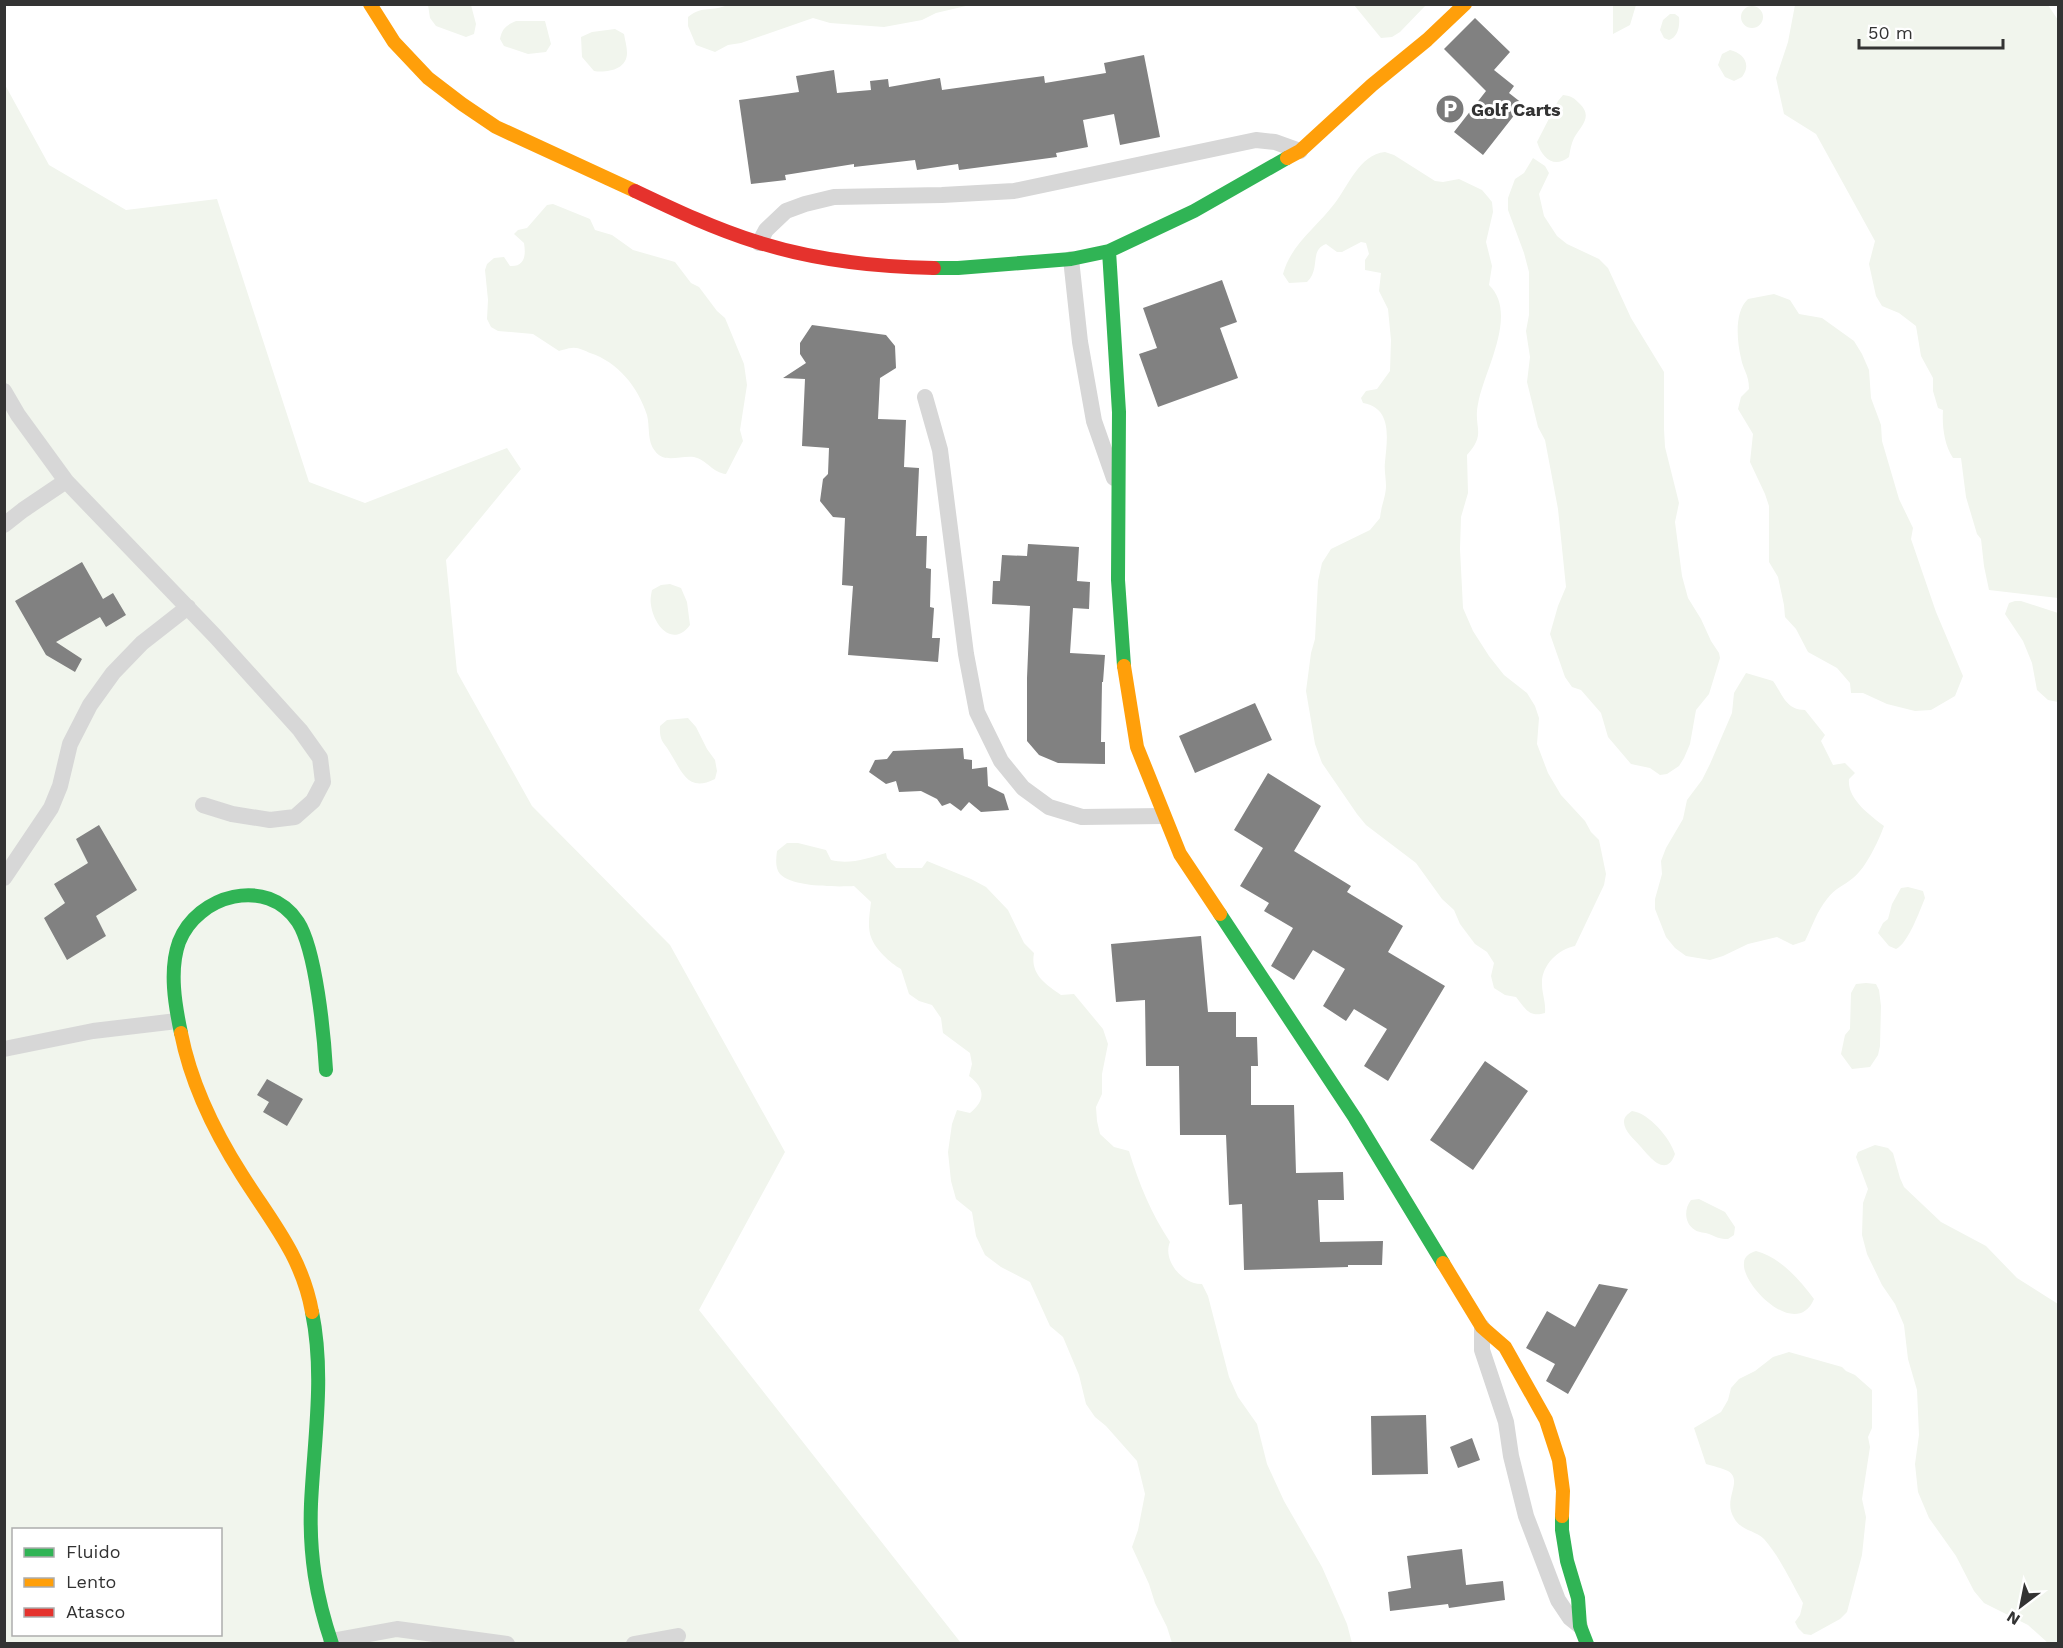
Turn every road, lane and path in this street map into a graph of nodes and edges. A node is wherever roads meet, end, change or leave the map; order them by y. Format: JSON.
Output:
{"nodes":[{"id":1,"x":370,"y":4,"type":"edge"},
{"id":2,"x":1464,"y":4,"type":"edge"},
{"id":3,"x":1300,"y":151,"type":"junction"},
{"id":4,"x":759,"y":243,"type":"junction"},
{"id":5,"x":1109,"y":251,"type":"junction"},
{"id":6,"x":1071,"y":259,"type":"junction"},
{"id":7,"x":4,"y":391,"type":"edge"},
{"id":8,"x":925,"y":397,"type":"dead end"},
{"id":9,"x":66,"y":481,"type":"junction"},
{"id":10,"x":1119,"y":489,"type":"junction"},
{"id":11,"x":4,"y":525,"type":"edge"},
{"id":12,"x":188,"y":607,"type":"junction"},
{"id":13,"x":203,"y":805,"type":"dead end"},
{"id":14,"x":1163,"y":816,"type":"junction"},
{"id":15,"x":4,"y":878,"type":"edge"},
{"id":16,"x":177,"y":1021,"type":"junction"},
{"id":17,"x":4,"y":1049,"type":"edge"},
{"id":18,"x":326,"y":1070,"type":"dead end"},
{"id":19,"x":1482,"y":1328,"type":"junction"},
{"id":20,"x":1580,"y":1626,"type":"junction"},
{"id":21,"x":678,"y":1636,"type":"dead end"},
{"id":22,"x":332,"y":1642,"type":"edge"},
{"id":23,"x":507,"y":1644,"type":"edge"},
{"id":24,"x":634,"y":1644,"type":"edge"},
{"id":25,"x":1587,"y":1644,"type":"edge"}],
"edges":[{"from":1,"to":4,"type":"street"},
{"from":2,"to":3,"type":"street"},
{"from":3,"to":4,"type":"street"},
{"from":3,"to":5,"type":"street"},
{"from":4,"to":6,"type":"street"},
{"from":5,"to":6,"type":"street"},
{"from":5,"to":10,"type":"street"},
{"from":6,"to":10,"type":"street"},
{"from":7,"to":9,"type":"street"},
{"from":8,"to":14,"type":"street"},
{"from":9,"to":11,"type":"street"},
{"from":9,"to":12,"type":"street"},
{"from":10,"to":14,"type":"street"},
{"from":12,"to":13,"type":"street"},
{"from":12,"to":15,"type":"street"},
{"from":14,"to":19,"type":"street"},
{"from":16,"to":17,"type":"street"},
{"from":16,"to":18,"type":"street"},
{"from":16,"to":22,"type":"street"},
{"from":19,"to":20,"type":"street"},
{"from":19,"to":20,"type":"street"},
{"from":20,"to":25,"type":"street"},
{"from":21,"to":24,"type":"street"},
{"from":22,"to":23,"type":"street"}]}
